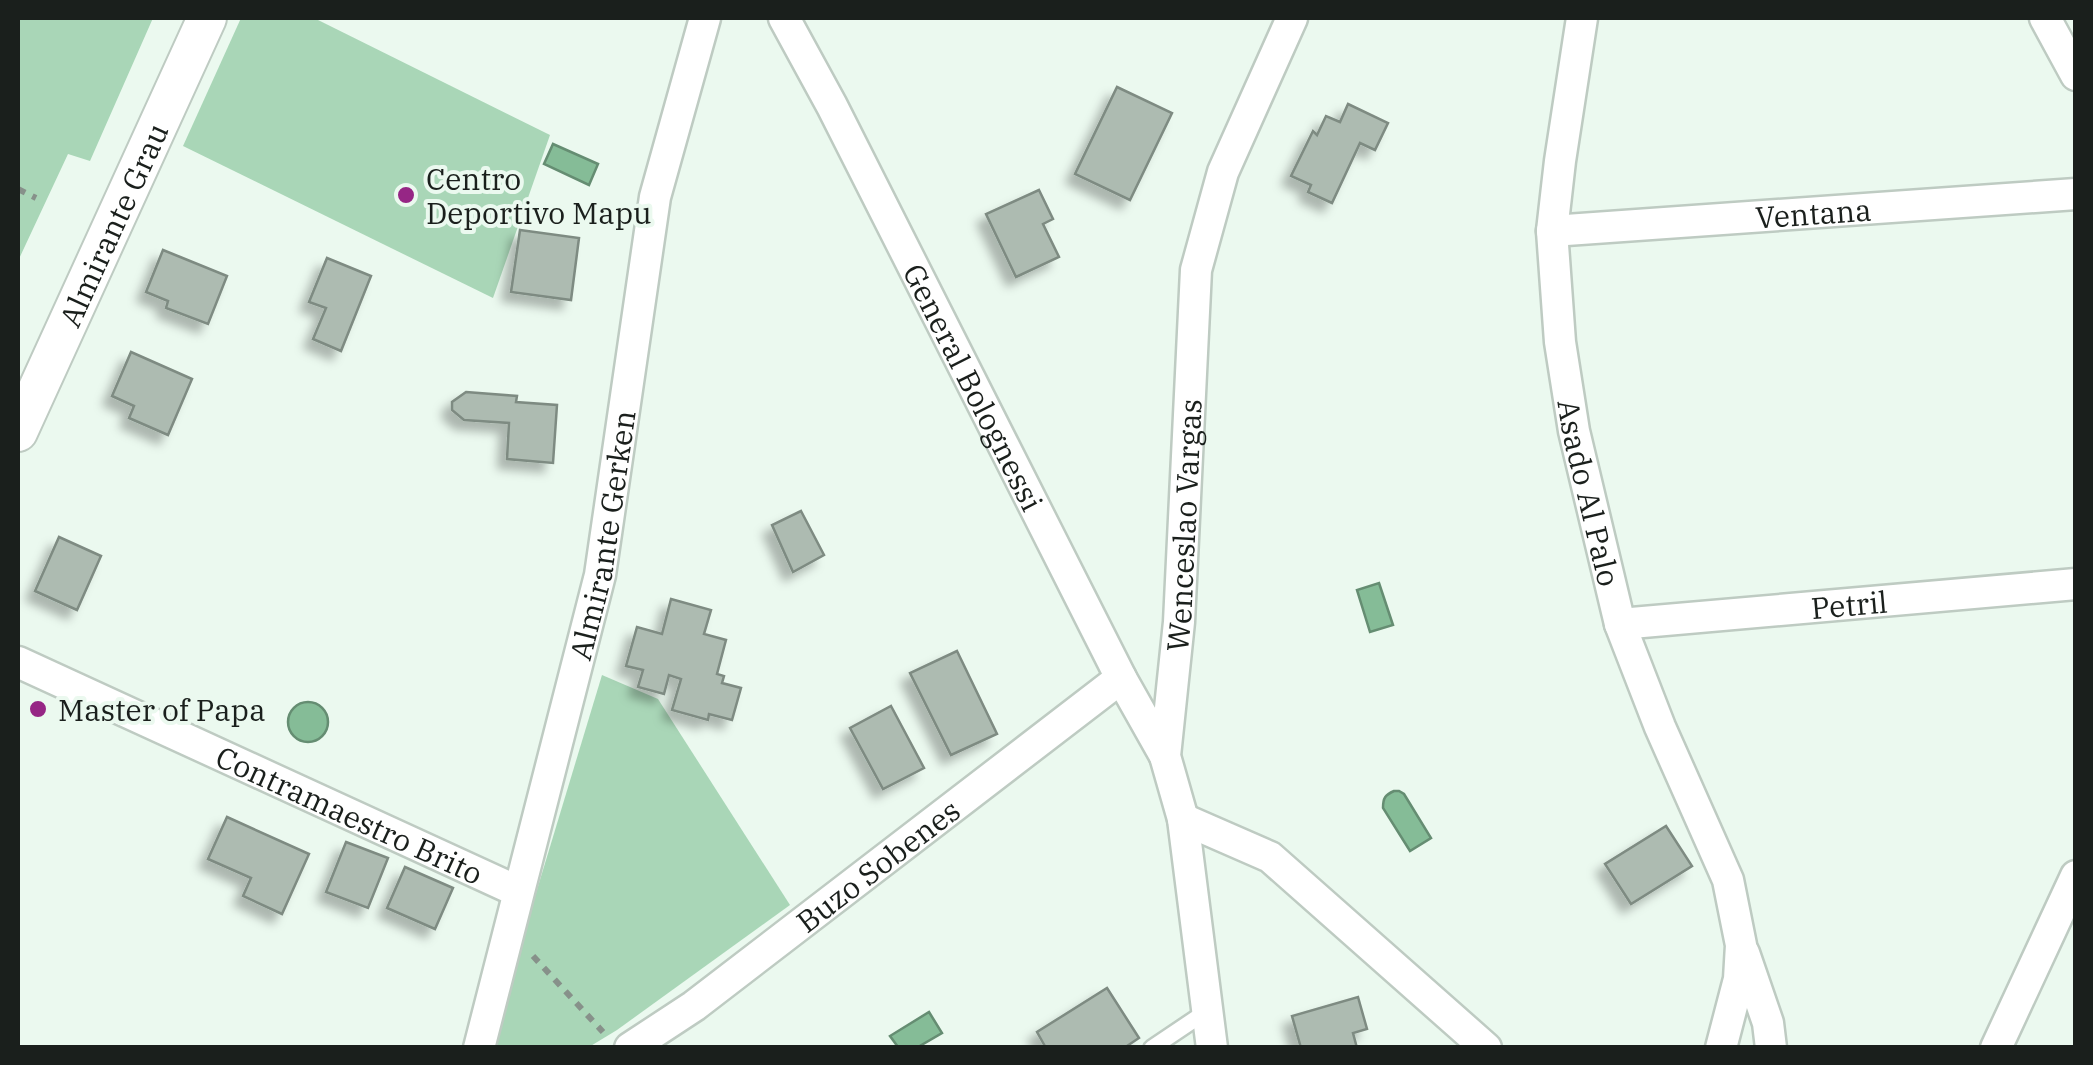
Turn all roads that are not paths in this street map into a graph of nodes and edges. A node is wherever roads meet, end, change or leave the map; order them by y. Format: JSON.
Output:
{"nodes":[{"id":1,"x":207,"y":18,"type":"edge"},
{"id":2,"x":705,"y":18,"type":"edge"},
{"id":3,"x":784,"y":18,"type":"edge"},
{"id":4,"x":1292,"y":18,"type":"edge"},
{"id":5,"x":1582,"y":18,"type":"edge"},
{"id":6,"x":2045,"y":18,"type":"edge"},
{"id":7,"x":2076,"y":75,"type":"edge"},
{"id":8,"x":2076,"y":194,"type":"edge"},
{"id":9,"x":1552,"y":231,"type":"junction"},
{"id":10,"x":18,"y":432,"type":"edge"},
{"id":11,"x":2076,"y":584,"type":"edge"},
{"id":12,"x":1620,"y":624,"type":"junction"},
{"id":13,"x":18,"y":662,"type":"edge"},
{"id":14,"x":1121,"y":678,"type":"junction"},
{"id":15,"x":1165,"y":756,"type":"junction"},
{"id":16,"x":1183,"y":818,"type":"junction"},
{"id":17,"x":2076,"y":876,"type":"edge"},
{"id":18,"x":518,"y":891,"type":"junction"},
{"id":19,"x":1741,"y":945,"type":"junction"},
{"id":20,"x":1208,"y":1010,"type":"junction"},
{"id":21,"x":618,"y":1041,"type":"edge"},
{"id":22,"x":479,"y":1048,"type":"edge"},
{"id":23,"x":1152,"y":1048,"type":"edge"},
{"id":24,"x":1212,"y":1048,"type":"edge"},
{"id":25,"x":1486,"y":1048,"type":"edge"},
{"id":26,"x":1721,"y":1048,"type":"edge"},
{"id":27,"x":1771,"y":1048,"type":"edge"},
{"id":28,"x":1996,"y":1048,"type":"edge"}],
"edges":[{"from":1,"to":10,"type":"street","name":"Almirante Grau"},
{"from":2,"to":18,"type":"street","name":"Almirante Gerken"},
{"from":3,"to":14,"type":"street","name":"General Bolognessi"},
{"from":4,"to":15,"type":"street","name":"Wenceslao Vargas"},
{"from":5,"to":9,"type":"street","name":"Asado Al Palo"},
{"from":6,"to":7,"type":"street"},
{"from":8,"to":9,"type":"street","name":"Ventana"},
{"from":9,"to":12,"type":"street","name":"Asado Al Palo"},
{"from":11,"to":12,"type":"street","name":"Petril"},
{"from":12,"to":19,"type":"street","name":"Asado Al Palo"},
{"from":13,"to":18,"type":"street","name":"Contramaestro Brito"},
{"from":14,"to":15,"type":"street","name":"General Bolognessi"},
{"from":14,"to":21,"type":"street","name":"Buzo Sobenes"},
{"from":15,"to":16,"type":"street","name":"Wenceslao Vargas"},
{"from":16,"to":20,"type":"street","name":"Wenceslao Vargas"},
{"from":16,"to":25,"type":"street"},
{"from":17,"to":28,"type":"street"},
{"from":18,"to":22,"type":"street","name":"Almirante Gerken"},
{"from":19,"to":26,"type":"street","name":"Asado Al Palo"},
{"from":19,"to":27,"type":"street","name":"Asado Al Palo"},
{"from":20,"to":23,"type":"lane"},
{"from":20,"to":24,"type":"street","name":"Wenceslao Vargas"}]}
